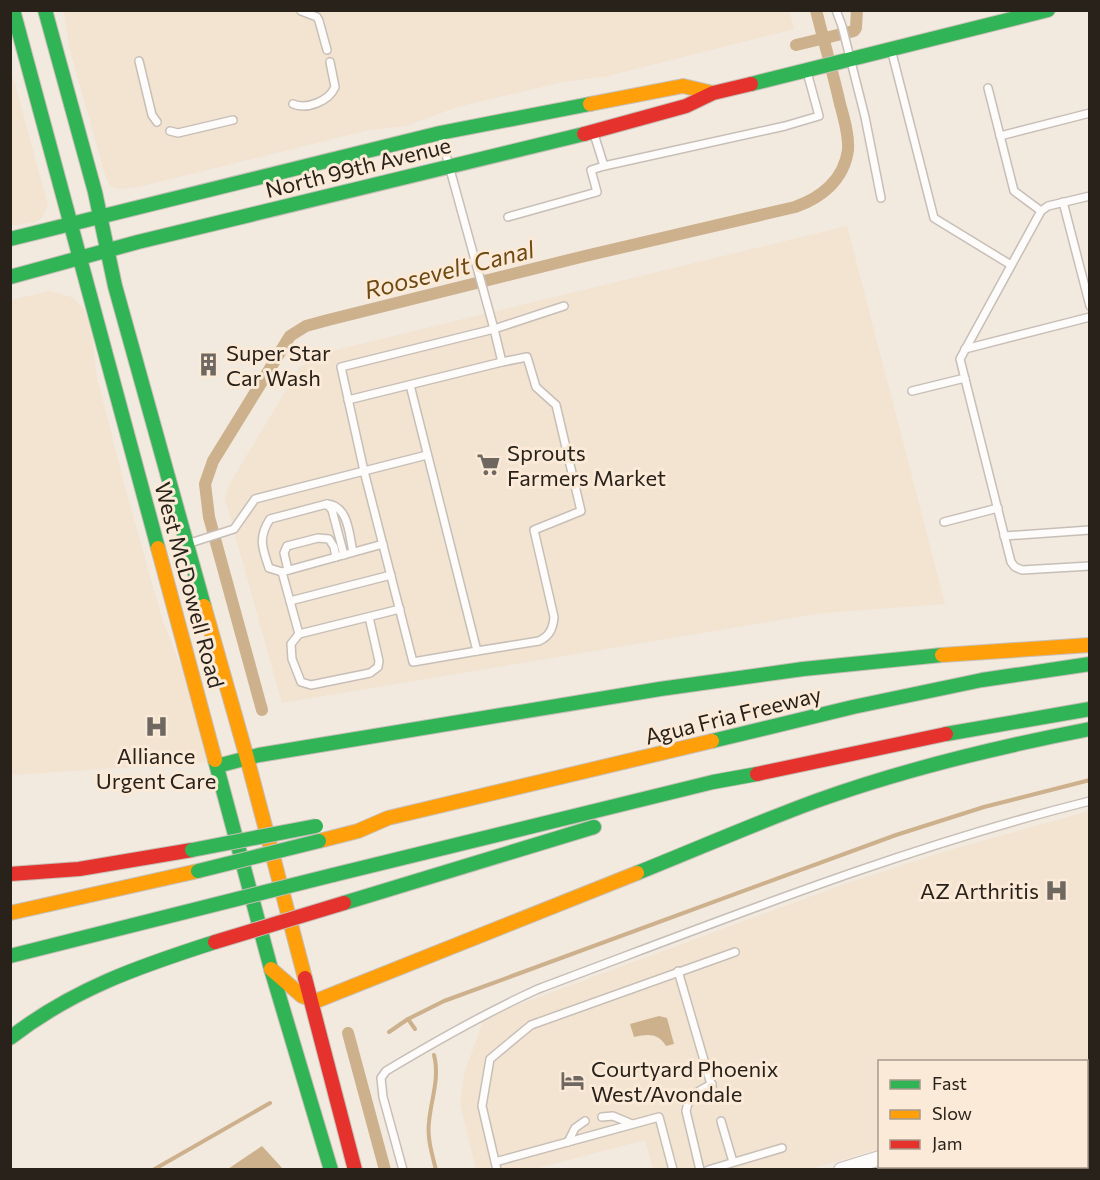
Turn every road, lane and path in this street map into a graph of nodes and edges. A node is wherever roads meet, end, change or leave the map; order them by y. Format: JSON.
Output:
{"nodes":[{"id":1,"x":13,"y":10,"type":"edge"},
{"id":2,"x":39,"y":10,"type":"edge"},
{"id":3,"x":45,"y":10,"type":"edge"},
{"id":4,"x":836,"y":10,"type":"edge"},
{"id":5,"x":1048,"y":10,"type":"edge"},
{"id":6,"x":302,"y":11,"type":"edge"},
{"id":7,"x":49,"y":26,"type":"junction"},
{"id":8,"x":891,"y":49,"type":"junction"},
{"id":9,"x":327,"y":50,"type":"dead end"},
{"id":10,"x":139,"y":61,"type":"dead end"},
{"id":11,"x":846,"y":61,"type":"junction"},
{"id":12,"x":330,"y":62,"type":"dead end"},
{"id":13,"x":807,"y":70,"type":"junction"},
{"id":14,"x":988,"y":87,"type":"dead end"},
{"id":15,"x":713,"y":93,"type":"junction"},
{"id":16,"x":293,"y":104,"type":"dead end"},
{"id":17,"x":1089,"y":113,"type":"edge"},
{"id":18,"x":233,"y":120,"type":"dead end"},
{"id":19,"x":157,"y":122,"type":"dead end"},
{"id":20,"x":170,"y":130,"type":"dead end"},
{"id":21,"x":593,"y":131,"type":"junction"},
{"id":22,"x":440,"y":133,"type":"junction"},
{"id":23,"x":1000,"y":136,"type":"junction"},
{"id":24,"x":449,"y":166,"type":"junction"},
{"id":25,"x":604,"y":166,"type":"junction"},
{"id":26,"x":1089,"y":196,"type":"edge"},
{"id":27,"x":881,"y":198,"type":"dead end"},
{"id":28,"x":1063,"y":202,"type":"junction"},
{"id":29,"x":1041,"y":211,"type":"junction"},
{"id":30,"x":100,"y":216,"type":"junction"},
{"id":31,"x":508,"y":217,"type":"dead end"},
{"id":32,"x":71,"y":223,"type":"junction"},
{"id":33,"x":10,"y":239,"type":"edge"},
{"id":34,"x":107,"y":250,"type":"junction"},
{"id":35,"x":80,"y":258,"type":"junction"},
{"id":36,"x":1011,"y":265,"type":"junction"},
{"id":37,"x":10,"y":277,"type":"edge"},
{"id":38,"x":564,"y":306,"type":"dead end"},
{"id":39,"x":1089,"y":306,"type":"edge"},
{"id":40,"x":1089,"y":317,"type":"edge"},
{"id":41,"x":494,"y":329,"type":"junction"},
{"id":42,"x":965,"y":350,"type":"junction"},
{"id":43,"x":502,"y":362,"type":"junction"},
{"id":44,"x":965,"y":378,"type":"junction"},
{"id":45,"x":410,"y":385,"type":"junction"},
{"id":46,"x":912,"y":391,"type":"dead end"},
{"id":47,"x":348,"y":400,"type":"junction"},
{"id":48,"x":427,"y":455,"type":"junction"},
{"id":49,"x":364,"y":471,"type":"junction"},
{"id":50,"x":327,"y":504,"type":"junction"},
{"id":51,"x":998,"y":508,"type":"junction"},
{"id":52,"x":944,"y":522,"type":"dead end"},
{"id":53,"x":1089,"y":530,"type":"edge"},
{"id":54,"x":1004,"y":536,"type":"junction"},
{"id":55,"x":187,"y":544,"type":"junction"},
{"id":56,"x":382,"y":544,"type":"junction"},
{"id":57,"x":353,"y":552,"type":"junction"},
{"id":58,"x":340,"y":556,"type":"junction"},
{"id":59,"x":1089,"y":566,"type":"edge"},
{"id":60,"x":285,"y":571,"type":"junction"},
{"id":61,"x":391,"y":575,"type":"junction"},
{"id":62,"x":290,"y":601,"type":"junction"},
{"id":63,"x":400,"y":609,"type":"junction"},
{"id":64,"x":369,"y":617,"type":"junction"},
{"id":65,"x":299,"y":634,"type":"junction"},
{"id":66,"x":1089,"y":645,"type":"edge"},
{"id":67,"x":477,"y":651,"type":"junction"},
{"id":68,"x":1089,"y":664,"type":"edge"},
{"id":69,"x":1089,"y":709,"type":"edge"},
{"id":70,"x":1089,"y":729,"type":"edge"},
{"id":71,"x":247,"y":758,"type":"junction"},
{"id":72,"x":217,"y":766,"type":"junction"},
{"id":73,"x":786,"y":769,"type":"junction"},
{"id":74,"x":1089,"y":801,"type":"edge"},
{"id":75,"x":629,"y":817,"type":"dead end"},
{"id":76,"x":388,"y":818,"type":"junction"},
{"id":77,"x":607,"y":823,"type":"dead end"},
{"id":78,"x":10,"y":874,"type":"edge"},
{"id":79,"x":10,"y":914,"type":"edge"},
{"id":80,"x":735,"y":952,"type":"dead end"},
{"id":81,"x":10,"y":956,"type":"edge"},
{"id":82,"x":272,"y":969,"type":"junction"},
{"id":83,"x":678,"y":971,"type":"junction"},
{"id":84,"x":311,"y":1000,"type":"junction"},
{"id":85,"x":10,"y":1038,"type":"edge"},
{"id":86,"x":712,"y":1084,"type":"junction"},
{"id":87,"x":715,"y":1098,"type":"dead end"},
{"id":88,"x":602,"y":1117,"type":"dead end"},
{"id":89,"x":585,"y":1121,"type":"dead end"},
{"id":90,"x":721,"y":1121,"type":"dead end"},
{"id":91,"x":632,"y":1124,"type":"junction"},
{"id":92,"x":568,"y":1142,"type":"junction"},
{"id":93,"x":782,"y":1148,"type":"dead end"},
{"id":94,"x":878,"y":1158,"type":"edge"},
{"id":95,"x":733,"y":1162,"type":"junction"},
{"id":96,"x":496,"y":1166,"type":"edge"},
{"id":97,"x":331,"y":1170,"type":"edge"},
{"id":98,"x":355,"y":1170,"type":"edge"},
{"id":99,"x":403,"y":1170,"type":"edge"},
{"id":100,"x":674,"y":1170,"type":"edge"},
{"id":101,"x":700,"y":1170,"type":"edge"},
{"id":102,"x":708,"y":1170,"type":"edge"},
{"id":103,"x":841,"y":1170,"type":"edge"}],
"edges":[{"from":1,"to":32,"type":"main road","name":"West McDowell Road"},
{"from":2,"to":7,"type":"main road"},
{"from":3,"to":7,"type":"main road","name":"West McDowell Road"},
{"from":4,"to":11,"type":"lane"},
{"from":5,"to":8,"type":"main road","name":"North 99th Avenue"},
{"from":6,"to":9,"type":"lane"},
{"from":7,"to":30,"type":"main road","name":"West McDowell Road"},
{"from":8,"to":11,"type":"main road","name":"North 99th Avenue"},
{"from":8,"to":36,"type":"lane"},
{"from":10,"to":19,"type":"lane"},
{"from":11,"to":13,"type":"main road","name":"North 99th Avenue"},
{"from":11,"to":27,"type":"lane"},
{"from":12,"to":16,"type":"lane"},
{"from":13,"to":15,"type":"main road","name":"North 99th Avenue"},
{"from":13,"to":25,"type":"lane"},
{"from":14,"to":23,"type":"lane"},
{"from":15,"to":21,"type":"main road","name":"North 99th Avenue"},
{"from":15,"to":22,"type":"main road","name":"North 99th Avenue"},
{"from":17,"to":23,"type":"lane"},
{"from":18,"to":20,"type":"lane"},
{"from":21,"to":24,"type":"main road","name":"North 99th Avenue"},
{"from":21,"to":25,"type":"lane"},
{"from":22,"to":24,"type":"lane"},
{"from":22,"to":30,"type":"main road","name":"North 99th Avenue"},
{"from":23,"to":29,"type":"lane"},
{"from":24,"to":34,"type":"main road","name":"North 99th Avenue"},
{"from":24,"to":41,"type":"lane"},
{"from":25,"to":31,"type":"lane"},
{"from":26,"to":28,"type":"lane"},
{"from":28,"to":29,"type":"lane"},
{"from":28,"to":39,"type":"lane"},
{"from":29,"to":36,"type":"lane"},
{"from":30,"to":32,"type":"main road","name":"North 99th Avenue"},
{"from":30,"to":34,"type":"main road","name":"West McDowell Road"},
{"from":32,"to":33,"type":"main road","name":"North 99th Avenue"},
{"from":32,"to":35,"type":"main road","name":"West McDowell Road"},
{"from":34,"to":35,"type":"main road","name":"North 99th Avenue"},
{"from":34,"to":55,"type":"main road","name":"West McDowell Road"},
{"from":35,"to":37,"type":"main road","name":"North 99th Avenue"},
{"from":35,"to":72,"type":"main road","name":"West McDowell Road"},
{"from":36,"to":42,"type":"lane"},
{"from":38,"to":41,"type":"lane"},
{"from":40,"to":42,"type":"lane"},
{"from":41,"to":43,"type":"lane"},
{"from":41,"to":47,"type":"lane"},
{"from":42,"to":44,"type":"lane"},
{"from":43,"to":45,"type":"lane"},
{"from":43,"to":67,"type":"lane"},
{"from":44,"to":46,"type":"lane"},
{"from":44,"to":51,"type":"lane"},
{"from":45,"to":47,"type":"lane"},
{"from":45,"to":48,"type":"lane"},
{"from":47,"to":49,"type":"lane"},
{"from":48,"to":49,"type":"lane"},
{"from":48,"to":67,"type":"lane"},
{"from":49,"to":55,"type":"lane"},
{"from":49,"to":56,"type":"lane"},
{"from":50,"to":57,"type":"lane"},
{"from":50,"to":58,"type":"lane"},
{"from":50,"to":60,"type":"lane"},
{"from":51,"to":52,"type":"lane"},
{"from":51,"to":54,"type":"lane"},
{"from":53,"to":54,"type":"lane"},
{"from":54,"to":59,"type":"lane"},
{"from":55,"to":71,"type":"main road","name":"West McDowell Road"},
{"from":56,"to":57,"type":"lane"},
{"from":56,"to":61,"type":"lane"},
{"from":57,"to":58,"type":"lane"},
{"from":58,"to":60,"type":"lane"},
{"from":58,"to":60,"type":"lane"},
{"from":60,"to":62,"type":"lane"},
{"from":61,"to":62,"type":"lane"},
{"from":61,"to":63,"type":"lane"},
{"from":62,"to":65,"type":"lane"},
{"from":63,"to":64,"type":"lane"},
{"from":63,"to":67,"type":"lane"},
{"from":64,"to":65,"type":"lane"},
{"from":64,"to":65,"type":"lane"},
{"from":66,"to":71,"type":"main road"},
{"from":68,"to":76,"type":"main road","name":"Agua Fria Freeway"},
{"from":69,"to":73,"type":"main road"},
{"from":70,"to":84,"type":"main road"},
{"from":71,"to":72,"type":"main road"},
{"from":71,"to":84,"type":"main road","name":"West McDowell Road"},
{"from":72,"to":82,"type":"main road","name":"West McDowell Road"},
{"from":73,"to":75,"type":"main road"},
{"from":73,"to":81,"type":"main road","bridge":true},
{"from":74,"to":99,"type":"lane"},
{"from":76,"to":78,"type":"main road","bridge":true},
{"from":76,"to":79,"type":"main road","bridge":true},
{"from":77,"to":85,"type":"main road","bridge":true},
{"from":80,"to":83,"type":"lane"},
{"from":82,"to":84,"type":"main road"},
{"from":82,"to":97,"type":"main road","name":"West McDowell Road"},
{"from":83,"to":86,"type":"lane"},
{"from":83,"to":96,"type":"lane"},
{"from":84,"to":98,"type":"main road","name":"West McDowell Road"},
{"from":86,"to":87,"type":"lane"},
{"from":86,"to":101,"type":"lane"},
{"from":88,"to":91,"type":"lane"},
{"from":89,"to":92,"type":"lane"},
{"from":90,"to":95,"type":"lane"},
{"from":91,"to":92,"type":"lane"},
{"from":91,"to":100,"type":"lane"},
{"from":92,"to":96,"type":"lane"},
{"from":93,"to":95,"type":"lane"},
{"from":94,"to":103,"type":"street"},
{"from":95,"to":102,"type":"lane"}]}
